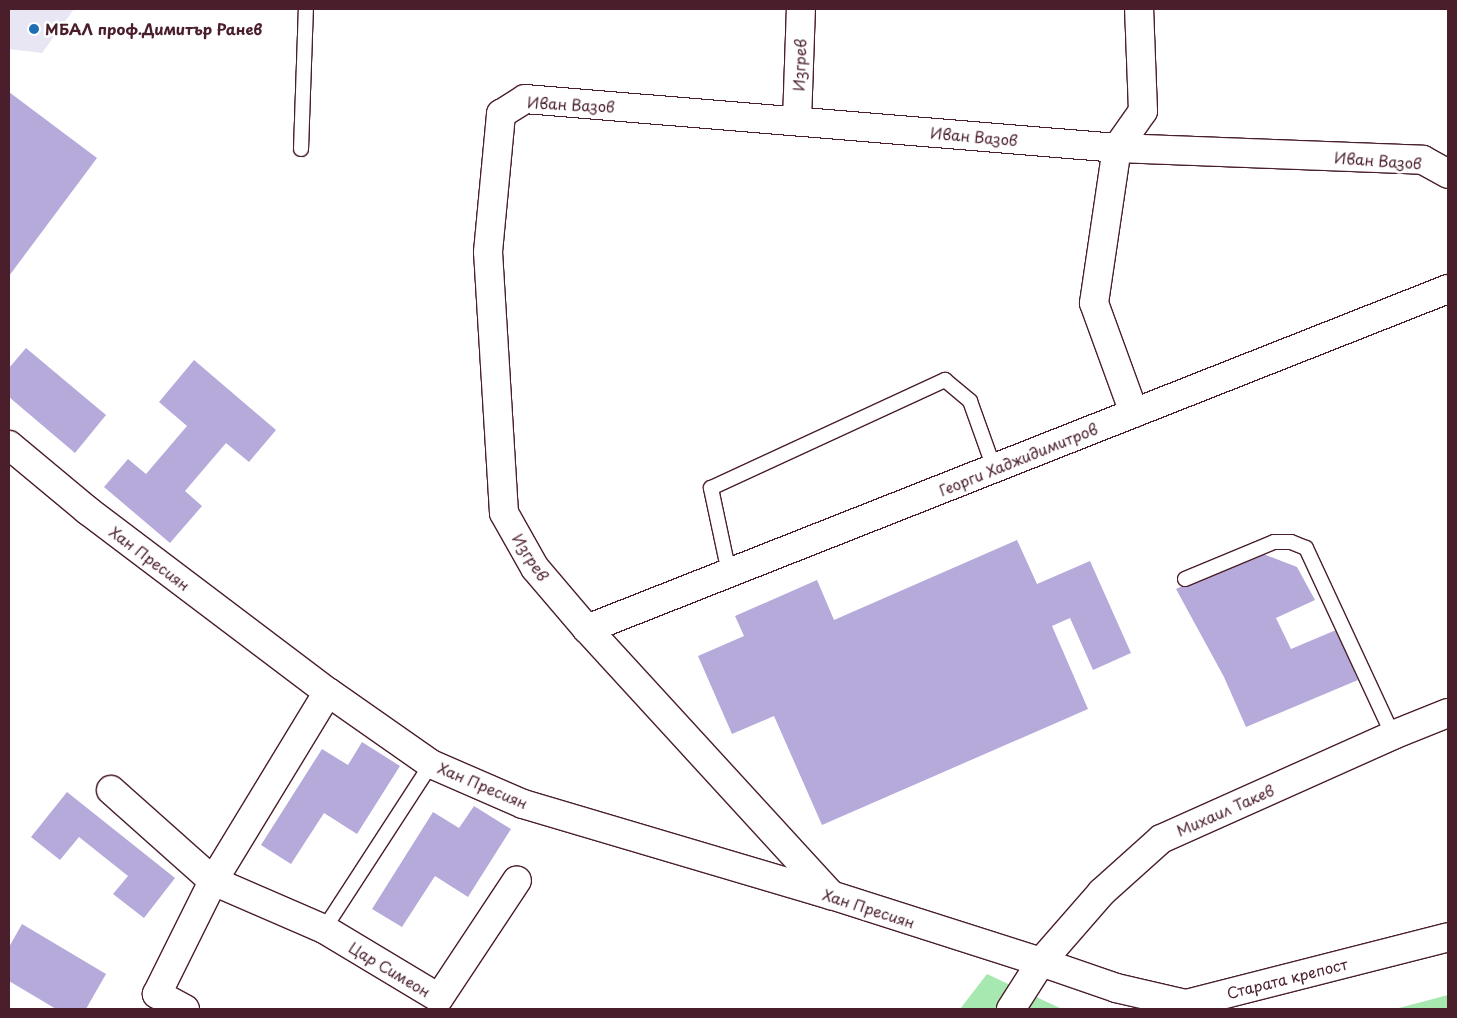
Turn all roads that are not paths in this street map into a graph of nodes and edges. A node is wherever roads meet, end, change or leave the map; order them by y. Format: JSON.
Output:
{"nodes":[{"id":1,"x":306,"y":9,"type":"edge"},
{"id":2,"x":801,"y":9,"type":"edge"},
{"id":3,"x":1139,"y":9,"type":"edge"},
{"id":4,"x":501,"y":114,"type":"joint"},
{"id":5,"x":797,"y":121,"type":"junction"},
{"id":6,"x":1117,"y":148,"type":"junction"},
{"id":7,"x":301,"y":149,"type":"dead end"},
{"id":8,"x":1448,"y":174,"type":"edge"},
{"id":9,"x":1448,"y":289,"type":"edge"},
{"id":10,"x":1134,"y":413,"type":"junction"},
{"id":11,"x":10,"y":447,"type":"edge"},
{"id":12,"x":994,"y":468,"type":"junction"},
{"id":13,"x":729,"y":573,"type":"junction"},
{"id":14,"x":1185,"y":579,"type":"dead end"},
{"id":15,"x":587,"y":629,"type":"junction"},
{"id":16,"x":328,"y":692,"type":"junction"},
{"id":17,"x":1448,"y":713,"type":"edge"},
{"id":18,"x":1392,"y":735,"type":"junction"},
{"id":19,"x":431,"y":764,"type":"junction"},
{"id":20,"x":111,"y":790,"type":"dead end"},
{"id":21,"x":517,"y":880,"type":"dead end"},
{"id":22,"x":213,"y":881,"type":"junction"},
{"id":23,"x":831,"y":895,"type":"junction"},
{"id":24,"x":324,"y":929,"type":"junction"},
{"id":25,"x":1448,"y":937,"type":"edge"},
{"id":26,"x":1041,"y":962,"type":"junction"},
{"id":27,"x":185,"y":1009,"type":"edge"},
{"id":28,"x":1011,"y":1009,"type":"edge"}],
"edges":[{"from":1,"to":7,"type":"lane"},
{"from":2,"to":5,"type":"street","name":"Изгрев"},
{"from":3,"to":6,"type":"street"},
{"from":4,"to":5,"type":"street","name":"Иван Вазов"},
{"from":4,"to":15,"type":"street","name":"Изгрев"},
{"from":5,"to":6,"type":"street","name":"Иван Вазов"},
{"from":6,"to":8,"type":"street","name":"Иван Вазов"},
{"from":6,"to":10,"type":"street"},
{"from":9,"to":10,"type":"street","name":"Георги Хаджидимитров"},
{"from":10,"to":12,"type":"street","name":"Георги Хаджидимитров"},
{"from":11,"to":16,"type":"street","name":"Хан Пресиян"},
{"from":12,"to":13,"type":"street","name":"Георги Хаджидимитров"},
{"from":12,"to":13,"type":"lane"},
{"from":13,"to":15,"type":"street","name":"Георги Хаджидимитров"},
{"from":14,"to":18,"type":"lane"},
{"from":15,"to":23,"type":"street","name":"Изгрев"},
{"from":16,"to":19,"type":"street","name":"Хан Пресиян"},
{"from":16,"to":22,"type":"street"},
{"from":17,"to":18,"type":"street","name":"Михаил Такев"},
{"from":18,"to":26,"type":"street","name":"Михаил Такев"},
{"from":19,"to":23,"type":"street","name":"Хан Пресиян"},
{"from":19,"to":24,"type":"lane"},
{"from":20,"to":22,"type":"street","name":"Цар Симеон"},
{"from":21,"to":24,"type":"street","name":"Цар Симеон"},
{"from":22,"to":24,"type":"street","name":"Цар Симеон"},
{"from":22,"to":27,"type":"street"},
{"from":23,"to":26,"type":"street","name":"Хан Пресиян"},
{"from":25,"to":26,"type":"street","name":"Старата крепост"},
{"from":26,"to":28,"type":"street","name":"Михаил Такев"}]}
